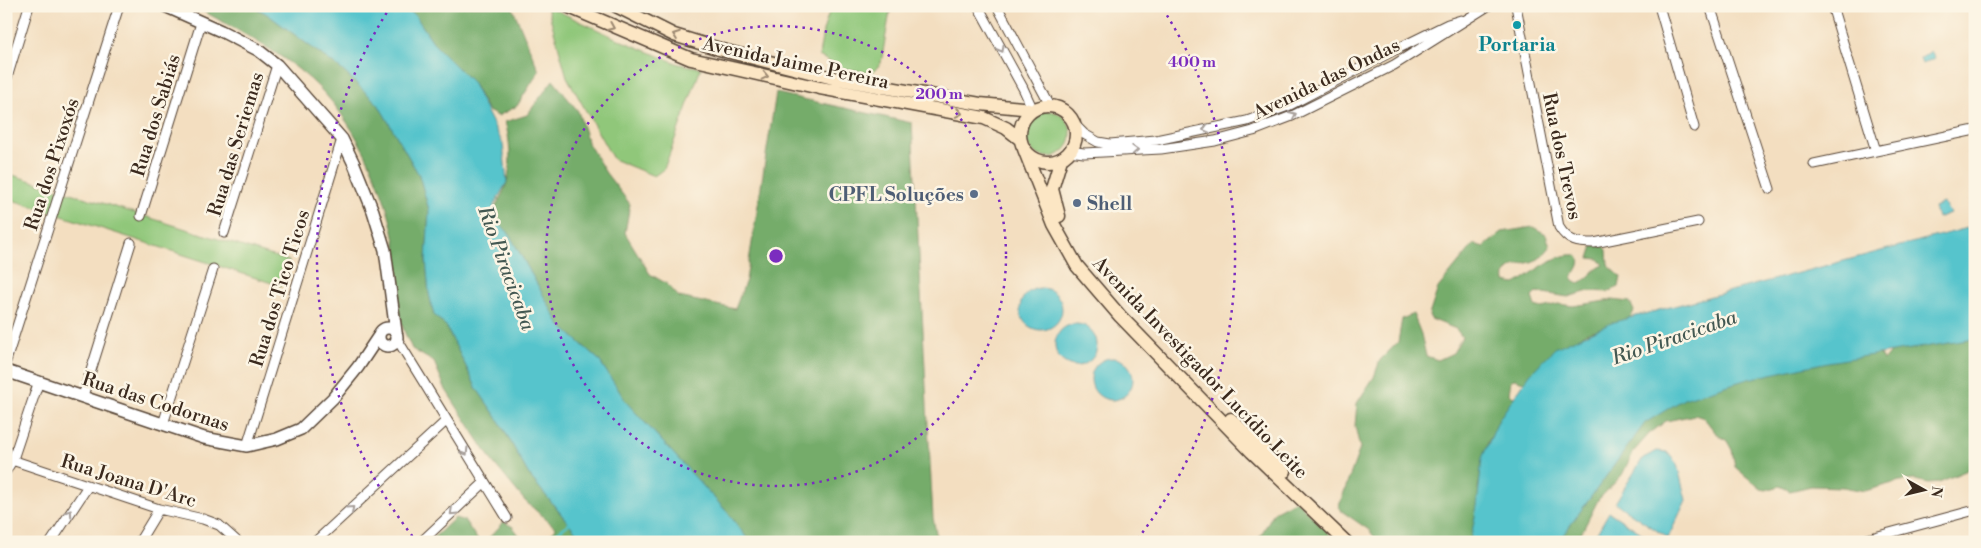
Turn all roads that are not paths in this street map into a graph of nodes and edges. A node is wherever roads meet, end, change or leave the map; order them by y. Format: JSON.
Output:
{"nodes":[{"id":1,"x":29,"y":6,"type":"edge"},
{"id":2,"x":118,"y":6,"type":"edge"},
{"id":3,"x":165,"y":6,"type":"edge"},
{"id":4,"x":567,"y":6,"type":"edge"},
{"id":5,"x":616,"y":6,"type":"edge"},
{"id":6,"x":978,"y":6,"type":"edge"},
{"id":7,"x":997,"y":6,"type":"edge"},
{"id":8,"x":1488,"y":6,"type":"edge"},
{"id":9,"x":1516,"y":6,"type":"edge"},
{"id":10,"x":1659,"y":6,"type":"edge"},
{"id":11,"x":1710,"y":6,"type":"edge"},
{"id":12,"x":1832,"y":6,"type":"edge"},
{"id":13,"x":1468,"y":19,"type":"junction"},
{"id":14,"x":201,"y":23,"type":"junction"},
{"id":15,"x":1448,"y":24,"type":"junction"},
{"id":16,"x":1395,"y":50,"type":"junction"},
{"id":17,"x":1412,"y":55,"type":"junction"},
{"id":18,"x":277,"y":65,"type":"junction"},
{"id":19,"x":1364,"y":79,"type":"junction"},
{"id":20,"x":6,"y":82,"type":"edge"},
{"id":21,"x":1050,"y":105,"type":"junction"},
{"id":22,"x":1032,"y":111,"type":"junction"},
{"id":23,"x":1255,"y":118,"type":"junction"},
{"id":24,"x":1074,"y":124,"type":"junction"},
{"id":25,"x":1694,"y":127,"type":"dead end"},
{"id":26,"x":1975,"y":130,"type":"edge"},
{"id":27,"x":342,"y":139,"type":"junction"},
{"id":28,"x":1206,"y":142,"type":"junction"},
{"id":29,"x":1022,"y":144,"type":"junction"},
{"id":30,"x":1876,"y":151,"type":"junction"},
{"id":31,"x":1065,"y":155,"type":"junction"},
{"id":32,"x":1814,"y":164,"type":"dead end"},
{"id":33,"x":1770,"y":189,"type":"dead end"},
{"id":34,"x":141,"y":216,"type":"dead end"},
{"id":35,"x":1698,"y":222,"type":"dead end"},
{"id":36,"x":224,"y":233,"type":"dead end"},
{"id":37,"x":131,"y":243,"type":"dead end"},
{"id":38,"x":213,"y":269,"type":"dead end"},
{"id":39,"x":392,"y":294,"type":"junction"},
{"id":40,"x":380,"y":333,"type":"junction"},
{"id":41,"x":394,"y":339,"type":"junction"},
{"id":42,"x":6,"y":361,"type":"edge"},
{"id":43,"x":358,"y":367,"type":"junction"},
{"id":44,"x":6,"y":371,"type":"edge"},
{"id":45,"x":39,"y":381,"type":"junction"},
{"id":46,"x":84,"y":396,"type":"junction"},
{"id":47,"x":446,"y":422,"type":"junction"},
{"id":48,"x":163,"y":424,"type":"junction"},
{"id":49,"x":247,"y":446,"type":"junction"},
{"id":50,"x":10,"y":458,"type":"edge"},
{"id":51,"x":6,"y":471,"type":"edge"},
{"id":52,"x":485,"y":482,"type":"junction"},
{"id":53,"x":88,"y":486,"type":"junction"},
{"id":54,"x":159,"y":509,"type":"junction"},
{"id":55,"x":1975,"y":510,"type":"edge"},
{"id":56,"x":508,"y":518,"type":"dead end"},
{"id":57,"x":234,"y":540,"type":"edge"},
{"id":58,"x":51,"y":542,"type":"edge"},
{"id":59,"x":139,"y":542,"type":"edge"},
{"id":60,"x":315,"y":542,"type":"edge"},
{"id":61,"x":421,"y":542,"type":"edge"},
{"id":62,"x":1346,"y":542,"type":"edge"},
{"id":63,"x":1357,"y":542,"type":"edge"},
{"id":64,"x":1856,"y":542,"type":"edge"}],
"edges":[{"from":1,"to":20,"type":"street"},
{"from":2,"to":42,"type":"street","name":"Rua dos Pixoxós"},
{"from":3,"to":14,"type":"street"},
{"from":4,"to":29,"type":"main road","name":"Avenida Jaime Pereira","one_way":true},
{"from":22,"to":5,"type":"main road","name":"Avenida Jaime Pereira","one_way":true},
{"from":6,"to":22,"type":"street","one_way":true},
{"from":7,"to":21,"type":"street"},
{"from":8,"to":13,"type":"street","name":"Avenida das Ondas"},
{"from":9,"to":35,"type":"street","name":"Rua dos Trevos"},
{"from":10,"to":25,"type":"street"},
{"from":11,"to":33,"type":"street"},
{"from":12,"to":30,"type":"street"},
{"from":13,"to":15,"type":"street","name":"Avenida das Ondas"},
{"from":13,"to":17,"type":"street","name":"Avenida das Ondas"},
{"from":14,"to":18,"type":"street"},
{"from":14,"to":34,"type":"street","name":"Rua dos Sabiás"},
{"from":15,"to":16,"type":"street","name":"Avenida das Ondas"},
{"from":15,"to":17,"type":"street"},
{"from":16,"to":19,"type":"street"},
{"from":16,"to":23,"type":"street","name":"Avenida das Ondas"},
{"from":17,"to":19,"type":"street","name":"Avenida das Ondas"},
{"from":18,"to":27,"type":"street"},
{"from":18,"to":36,"type":"street","name":"Rua das Seriemas"},
{"from":28,"to":19,"type":"street","name":"Avenida das Ondas","one_way":true},
{"from":21,"to":22,"type":"main road"},
{"from":21,"to":24,"type":"main road"},
{"from":22,"to":29,"type":"main road"},
{"from":23,"to":24,"type":"street","name":"Avenida das Ondas","one_way":true},
{"from":23,"to":28,"type":"street"},
{"from":24,"to":31,"type":"main road"},
{"from":26,"to":30,"type":"street"},
{"from":27,"to":39,"type":"street"},
{"from":27,"to":49,"type":"street","name":"Rua dos Tico Ticos"},
{"from":31,"to":28,"type":"street","name":"Avenida das Ondas","one_way":true},
{"from":29,"to":31,"type":"main road"},
{"from":29,"to":62,"type":"main road","name":"Avenida Investigador Lucídio Leite"},
{"from":30,"to":32,"type":"street"},
{"from":31,"to":63,"type":"main road","name":"Avenida Investigador Lucídio Leite"},
{"from":37,"to":46,"type":"street"},
{"from":38,"to":48,"type":"street"},
{"from":39,"to":40,"type":"street","name":"Rua das Codornas"},
{"from":39,"to":41,"type":"street"},
{"from":40,"to":41,"type":"street"},
{"from":40,"to":41,"type":"street"},
{"from":40,"to":43,"type":"street","name":"Rua das Codornas"},
{"from":41,"to":43,"type":"street","name":"Rua das Codornas"},
{"from":41,"to":47,"type":"street"},
{"from":43,"to":49,"type":"street","name":"Rua das Codornas"},
{"from":44,"to":45,"type":"street","name":"Rua das Codornas"},
{"from":45,"to":46,"type":"street","name":"Rua das Codornas"},
{"from":45,"to":50,"type":"street"},
{"from":46,"to":48,"type":"street","name":"Rua das Codornas"},
{"from":47,"to":52,"type":"street","one_way":true},
{"from":60,"to":47,"type":"street","one_way":true},
{"from":48,"to":49,"type":"street","name":"Rua das Codornas"},
{"from":50,"to":51,"type":"street"},
{"from":50,"to":53,"type":"street","name":"Rua Joana D'Arc"},
{"from":52,"to":56,"type":"street"},
{"from":52,"to":61,"type":"street","one_way":true},
{"from":53,"to":54,"type":"street","name":"Rua Joana D'Arc"},
{"from":58,"to":53,"type":"street","one_way":true},
{"from":54,"to":57,"type":"street","name":"Rua Joana D'Arc"},
{"from":54,"to":59,"type":"street"},
{"from":55,"to":64,"type":"street"}]}
